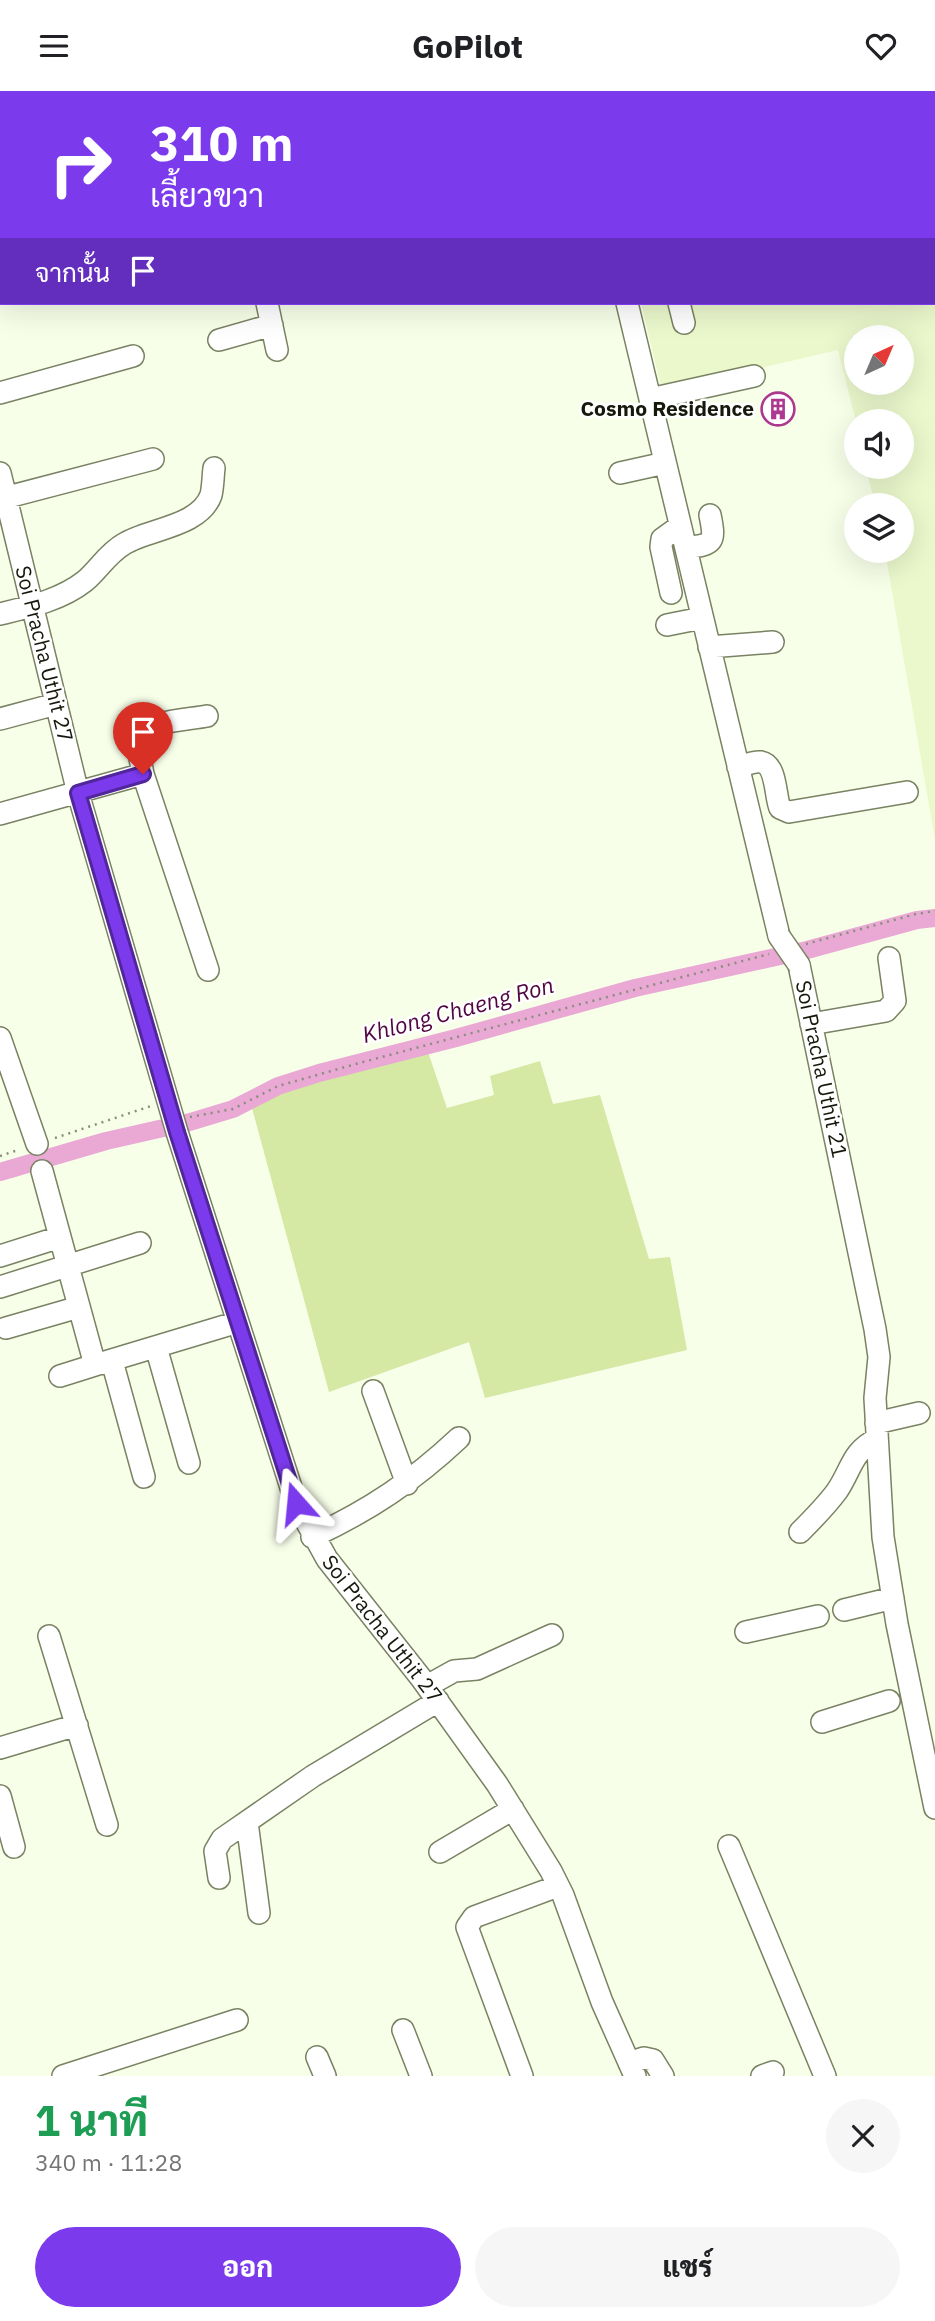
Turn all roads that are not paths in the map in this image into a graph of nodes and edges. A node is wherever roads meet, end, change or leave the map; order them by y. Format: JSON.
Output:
{"nodes":[{"id":1,"x":267,"y":305,"type":"edge"},
{"id":2,"x":627,"y":305,"type":"edge"},
{"id":3,"x":272,"y":325,"type":"junction"},
{"id":4,"x":219,"y":340,"type":"dead end"},
{"id":5,"x":277,"y":350,"type":"dead end"},
{"id":6,"x":133,"y":356,"type":"dead end"},
{"id":7,"x":754,"y":376,"type":"dead end"},
{"id":8,"x":0,"y":393,"type":"edge"},
{"id":9,"x":650,"y":399,"type":"junction"},
{"id":10,"x":153,"y":459,"type":"dead end"},
{"id":11,"x":665,"y":463,"type":"junction"},
{"id":12,"x":214,"y":468,"type":"dead end"},
{"id":13,"x":0,"y":473,"type":"edge"},
{"id":14,"x":620,"y":473,"type":"dead end"},
{"id":15,"x":3,"y":498,"type":"edge"},
{"id":16,"x":710,"y":515,"type":"dead end"},
{"id":17,"x":680,"y":526,"type":"junction"},
{"id":18,"x":686,"y":548,"type":"junction"},
{"id":19,"x":671,"y":593,"type":"dead end"},
{"id":20,"x":32,"y":606,"type":"junction"},
{"id":21,"x":0,"y":614,"type":"edge"},
{"id":22,"x":702,"y":618,"type":"junction"},
{"id":23,"x":667,"y":625,"type":"dead end"},
{"id":24,"x":773,"y":642,"type":"dead end"},
{"id":25,"x":709,"y":647,"type":"junction"},
{"id":26,"x":56,"y":704,"type":"junction"},
{"id":27,"x":207,"y":716,"type":"dead end"},
{"id":28,"x":0,"y":719,"type":"edge"},
{"id":29,"x":738,"y":767,"type":"junction"},
{"id":30,"x":143,"y":774,"type":"junction"},
{"id":31,"x":907,"y":792,"type":"dead end"},
{"id":32,"x":78,"y":793,"type":"junction"},
{"id":33,"x":0,"y":814,"type":"edge"},
{"id":34,"x":889,"y":958,"type":"dead end"},
{"id":35,"x":208,"y":970,"type":"dead end"},
{"id":36,"x":811,"y":1024,"type":"junction"},
{"id":37,"x":0,"y":1038,"type":"edge"},
{"id":38,"x":37,"y":1144,"type":"road end"},
{"id":39,"x":42,"y":1171,"type":"dead end"},
{"id":40,"x":60,"y":1237,"type":"junction"},
{"id":41,"x":140,"y":1243,"type":"dead end"},
{"id":42,"x":0,"y":1256,"type":"edge"},
{"id":43,"x":67,"y":1265,"type":"junction"},
{"id":44,"x":0,"y":1287,"type":"edge"},
{"id":45,"x":79,"y":1307,"type":"junction"},
{"id":46,"x":238,"y":1322,"type":"junction"},
{"id":47,"x":6,"y":1328,"type":"dead end"},
{"id":48,"x":156,"y":1347,"type":"junction"},
{"id":49,"x":104,"y":1363,"type":"junction"},
{"id":50,"x":60,"y":1376,"type":"dead end"},
{"id":51,"x":373,"y":1391,"type":"dead end"},
{"id":52,"x":919,"y":1413,"type":"dead end"},
{"id":53,"x":876,"y":1431,"type":"junction"},
{"id":54,"x":459,"y":1438,"type":"dead end"},
{"id":55,"x":188,"y":1463,"type":"dead end"},
{"id":56,"x":144,"y":1477,"type":"dead end"},
{"id":57,"x":407,"y":1484,"type":"junction"},
{"id":58,"x":800,"y":1532,"type":"dead end"},
{"id":59,"x":312,"y":1537,"type":"junction"},
{"id":60,"x":893,"y":1598,"type":"junction"},
{"id":61,"x":844,"y":1610,"type":"dead end"},
{"id":62,"x":817,"y":1616,"type":"dead end"},
{"id":63,"x":746,"y":1632,"type":"dead end"},
{"id":64,"x":552,"y":1635,"type":"dead end"},
{"id":65,"x":49,"y":1636,"type":"dead end"},
{"id":66,"x":433,"y":1694,"type":"junction"},
{"id":67,"x":901,"y":1697,"type":"junction"},
{"id":68,"x":822,"y":1722,"type":"dead end"},
{"id":69,"x":77,"y":1725,"type":"junction"},
{"id":70,"x":0,"y":1748,"type":"edge"},
{"id":71,"x":0,"y":1796,"type":"edge"},
{"id":72,"x":935,"y":1808,"type":"edge"},
{"id":73,"x":513,"y":1809,"type":"junction"},
{"id":74,"x":247,"y":1822,"type":"junction"},
{"id":75,"x":107,"y":1825,"type":"dead end"},
{"id":76,"x":729,"y":1846,"type":"dead end"},
{"id":77,"x":15,"y":1847,"type":"dead end"},
{"id":78,"x":440,"y":1852,"type":"dead end"},
{"id":79,"x":219,"y":1878,"type":"dead end"},
{"id":80,"x":558,"y":1886,"type":"junction"},
{"id":81,"x":259,"y":1913,"type":"dead end"},
{"id":82,"x":237,"y":2019,"type":"dead end"},
{"id":83,"x":403,"y":2030,"type":"dead end"},
{"id":84,"x":632,"y":2069,"type":"edge"},
{"id":85,"x":91,"y":2072,"type":"edge"},
{"id":86,"x":63,"y":2076,"type":"edge"},
{"id":87,"x":421,"y":2076,"type":"edge"},
{"id":88,"x":522,"y":2076,"type":"edge"},
{"id":89,"x":663,"y":2076,"type":"edge"},
{"id":90,"x":825,"y":2076,"type":"edge"}],
"edges":[{"from":1,"to":3,"type":"street"},
{"from":2,"to":9,"type":"street","name":"Soi Pracha Uthit 21"},
{"from":3,"to":4,"type":"street"},
{"from":3,"to":5,"type":"street"},
{"from":6,"to":8,"type":"street"},
{"from":7,"to":9,"type":"street"},
{"from":9,"to":11,"type":"street","name":"Soi Pracha Uthit 21"},
{"from":10,"to":15,"type":"street"},
{"from":11,"to":14,"type":"street"},
{"from":11,"to":17,"type":"street","name":"Soi Pracha Uthit 21"},
{"from":12,"to":20,"type":"street"},
{"from":13,"to":15,"type":"street","name":"Soi Pracha Uthit 27"},
{"from":15,"to":20,"type":"street","name":"Soi Pracha Uthit 27"},
{"from":16,"to":18,"type":"street"},
{"from":17,"to":18,"type":"street","name":"Soi Pracha Uthit 21"},
{"from":17,"to":19,"type":"street"},
{"from":18,"to":22,"type":"street","name":"Soi Pracha Uthit 21"},
{"from":20,"to":21,"type":"street"},
{"from":20,"to":26,"type":"street","name":"Soi Pracha Uthit 27"},
{"from":22,"to":23,"type":"street"},
{"from":22,"to":25,"type":"street","name":"Soi Pracha Uthit 21"},
{"from":24,"to":25,"type":"street"},
{"from":25,"to":29,"type":"street","name":"Soi Pracha Uthit 21"},
{"from":26,"to":28,"type":"street"},
{"from":26,"to":32,"type":"street","name":"Soi Pracha Uthit 27"},
{"from":27,"to":30,"type":"street"},
{"from":29,"to":31,"type":"street"},
{"from":29,"to":36,"type":"street","name":"Soi Pracha Uthit 21","bridge":true},
{"from":30,"to":32,"type":"street"},
{"from":30,"to":35,"type":"street"},
{"from":32,"to":33,"type":"street"},
{"from":32,"to":46,"type":"street","name":"Soi Pracha Uthit 27"},
{"from":34,"to":36,"type":"street"},
{"from":36,"to":53,"type":"street","name":"Soi Pracha Uthit 21"},
{"from":37,"to":38,"type":"street"},
{"from":39,"to":40,"type":"street"},
{"from":40,"to":42,"type":"street"},
{"from":40,"to":43,"type":"street"},
{"from":41,"to":43,"type":"street"},
{"from":43,"to":44,"type":"street"},
{"from":43,"to":45,"type":"street"},
{"from":45,"to":47,"type":"street"},
{"from":45,"to":49,"type":"street"},
{"from":46,"to":48,"type":"street"},
{"from":46,"to":59,"type":"street","name":"Soi Pracha Uthit 27"},
{"from":48,"to":49,"type":"street"},
{"from":48,"to":55,"type":"street"},
{"from":49,"to":50,"type":"street"},
{"from":49,"to":56,"type":"street"},
{"from":51,"to":57,"type":"street"},
{"from":52,"to":53,"type":"street"},
{"from":53,"to":58,"type":"street"},
{"from":53,"to":60,"type":"street","name":"Soi Pracha Uthit 21"},
{"from":54,"to":57,"type":"street"},
{"from":57,"to":59,"type":"street"},
{"from":59,"to":66,"type":"street","name":"Soi Pracha Uthit 27"},
{"from":60,"to":61,"type":"street"},
{"from":60,"to":67,"type":"street","name":"Soi Pracha Uthit 21"},
{"from":62,"to":63,"type":"street"},
{"from":64,"to":66,"type":"street"},
{"from":65,"to":69,"type":"street"},
{"from":66,"to":73,"type":"street","name":"Soi Pracha Uthit 27"},
{"from":66,"to":74,"type":"street"},
{"from":67,"to":68,"type":"street"},
{"from":67,"to":72,"type":"street","name":"Soi Pracha Uthit 21"},
{"from":69,"to":70,"type":"street"},
{"from":69,"to":75,"type":"street"},
{"from":71,"to":77,"type":"street"},
{"from":73,"to":78,"type":"street"},
{"from":73,"to":80,"type":"street","name":"Soi Pracha Uthit 27"},
{"from":74,"to":79,"type":"street"},
{"from":74,"to":81,"type":"street"},
{"from":76,"to":90,"type":"street"},
{"from":80,"to":84,"type":"street","name":"Soi Pracha Uthit 27"},
{"from":80,"to":88,"type":"street"},
{"from":82,"to":85,"type":"street"},
{"from":83,"to":87,"type":"street"},
{"from":84,"to":89,"type":"street"},
{"from":85,"to":86,"type":"street"}]}
